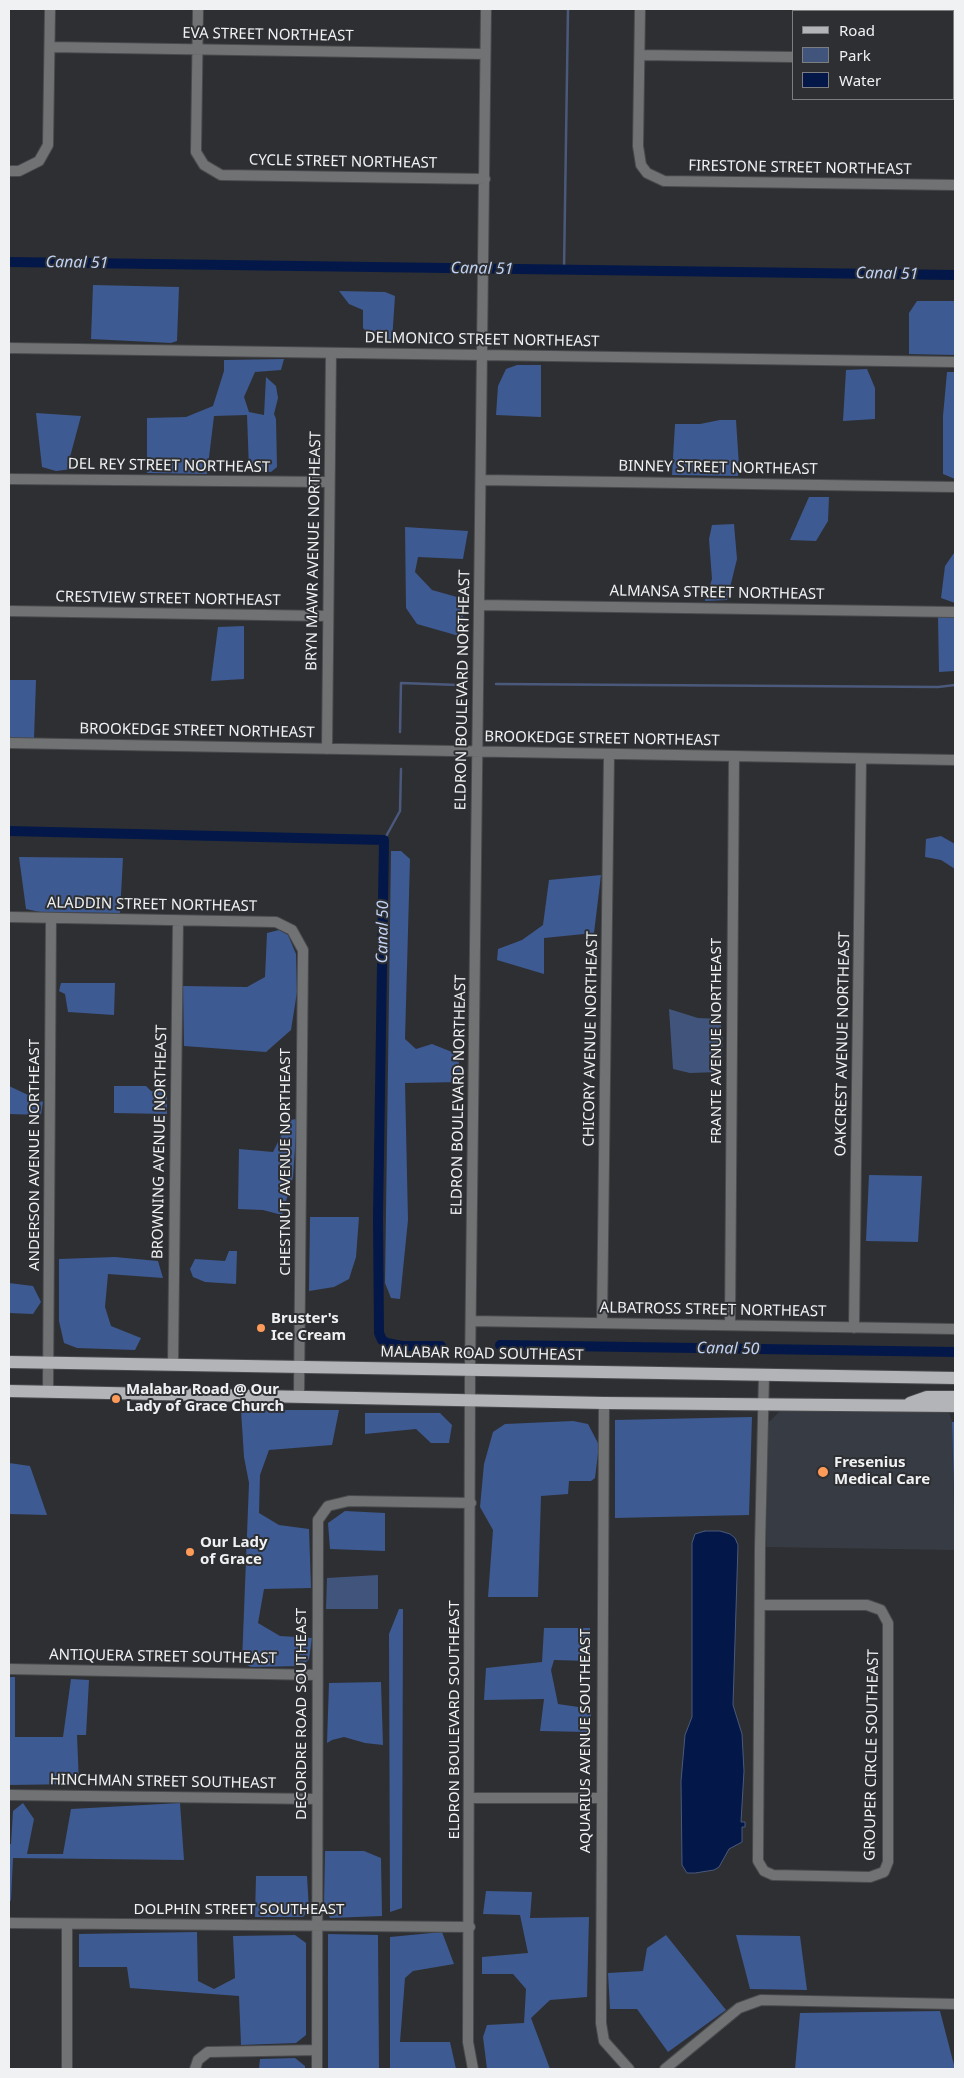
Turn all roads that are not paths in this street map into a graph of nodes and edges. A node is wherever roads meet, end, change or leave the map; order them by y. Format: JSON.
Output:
{"nodes":[{"id":1,"x":50,"y":9,"type":"edge"},
{"id":2,"x":198,"y":9,"type":"edge"},
{"id":3,"x":486,"y":9,"type":"edge"},
{"id":4,"x":640,"y":9,"type":"edge"},
{"id":5,"x":50,"y":47,"type":"junction"},
{"id":6,"x":196,"y":49,"type":"junction"},
{"id":7,"x":485,"y":54,"type":"junction"},
{"id":8,"x":640,"y":55,"type":"junction"},
{"id":9,"x":792,"y":58,"type":"edge"},
{"id":10,"x":9,"y":171,"type":"edge"},
{"id":11,"x":485,"y":179,"type":"junction"},
{"id":12,"x":955,"y":185,"type":"edge"},
{"id":13,"x":9,"y":348,"type":"edge"},
{"id":14,"x":331,"y":353,"type":"junction"},
{"id":15,"x":483,"y":356,"type":"junction"},
{"id":16,"x":955,"y":362,"type":"edge"},
{"id":17,"x":9,"y":479,"type":"edge"},
{"id":18,"x":481,"y":480,"type":"junction"},
{"id":19,"x":329,"y":482,"type":"junction"},
{"id":20,"x":955,"y":487,"type":"edge"},
{"id":21,"x":479,"y":605,"type":"junction"},
{"id":22,"x":9,"y":611,"type":"edge"},
{"id":23,"x":955,"y":612,"type":"edge"},
{"id":24,"x":327,"y":616,"type":"junction"},
{"id":25,"x":9,"y":743,"type":"edge"},
{"id":26,"x":327,"y":749,"type":"junction"},
{"id":27,"x":478,"y":752,"type":"junction"},
{"id":28,"x":609,"y":755,"type":"junction"},
{"id":29,"x":734,"y":756,"type":"junction"},
{"id":30,"x":861,"y":760,"type":"junction"},
{"id":31,"x":955,"y":760,"type":"edge"},
{"id":32,"x":9,"y":917,"type":"edge"},
{"id":33,"x":51,"y":918,"type":"junction"},
{"id":34,"x":178,"y":921,"type":"junction"},
{"id":35,"x":292,"y":930,"type":"joint"},
{"id":36,"x":471,"y":1321,"type":"junction"},
{"id":37,"x":602,"y":1323,"type":"junction"},
{"id":38,"x":730,"y":1325,"type":"junction"},
{"id":39,"x":854,"y":1328,"type":"junction"},
{"id":40,"x":955,"y":1329,"type":"edge"},
{"id":41,"x":9,"y":1362,"type":"edge"},
{"id":42,"x":49,"y":1363,"type":"junction"},
{"id":43,"x":173,"y":1364,"type":"junction"},
{"id":44,"x":299,"y":1366,"type":"junction"},
{"id":45,"x":470,"y":1371,"type":"junction"},
{"id":46,"x":764,"y":1375,"type":"junction"},
{"id":47,"x":955,"y":1378,"type":"edge"},
{"id":48,"x":9,"y":1391,"type":"edge"},
{"id":49,"x":48,"y":1392,"type":"junction"},
{"id":50,"x":299,"y":1396,"type":"junction"},
{"id":51,"x":955,"y":1397,"type":"edge"},
{"id":52,"x":470,"y":1399,"type":"junction"},
{"id":53,"x":604,"y":1403,"type":"junction"},
{"id":54,"x":763,"y":1405,"type":"junction"},
{"id":55,"x":903,"y":1406,"type":"junction"},
{"id":56,"x":955,"y":1406,"type":"edge"},
{"id":57,"x":470,"y":1503,"type":"junction"},
{"id":58,"x":761,"y":1605,"type":"junction"},
{"id":59,"x":9,"y":1669,"type":"edge"},
{"id":60,"x":317,"y":1675,"type":"junction"},
{"id":61,"x":9,"y":1795,"type":"edge"},
{"id":62,"x":469,"y":1798,"type":"junction"},
{"id":63,"x":601,"y":1798,"type":"junction"},
{"id":64,"x":317,"y":1799,"type":"junction"},
{"id":65,"x":9,"y":1923,"type":"edge"},
{"id":66,"x":67,"y":1924,"type":"junction"},
{"id":67,"x":318,"y":1926,"type":"junction"},
{"id":68,"x":470,"y":1927,"type":"junction"},
{"id":69,"x":955,"y":2004,"type":"edge"},
{"id":70,"x":317,"y":2050,"type":"junction"},
{"id":71,"x":67,"y":2069,"type":"edge"},
{"id":72,"x":195,"y":2069,"type":"edge"},
{"id":73,"x":317,"y":2069,"type":"edge"},
{"id":74,"x":473,"y":2069,"type":"edge"},
{"id":75,"x":630,"y":2069,"type":"edge"},
{"id":76,"x":665,"y":2069,"type":"edge"}],
"edges":[{"from":1,"to":5,"type":"street"},
{"from":2,"to":6,"type":"street"},
{"from":3,"to":7,"type":"street","name":"ELDRON BOULEVARD NORTHEAST"},
{"from":4,"to":8,"type":"street"},
{"from":5,"to":6,"type":"street","name":"EVA STREET NORTHEAST"},
{"from":5,"to":10,"type":"street"},
{"from":6,"to":7,"type":"street","name":"EVA STREET NORTHEAST"},
{"from":6,"to":11,"type":"street","name":"CYCLE STREET NORTHEAST"},
{"from":7,"to":11,"type":"street","name":"ELDRON BOULEVARD NORTHEAST"},
{"from":8,"to":9,"type":"street"},
{"from":8,"to":12,"type":"street","name":"FIRESTONE STREET NORTHEAST"},
{"from":11,"to":15,"type":"street","name":"ELDRON BOULEVARD NORTHEAST"},
{"from":13,"to":14,"type":"street","name":"DELMONICO STREET NORTHEAST"},
{"from":14,"to":15,"type":"street","name":"DELMONICO STREET NORTHEAST"},
{"from":14,"to":19,"type":"street","name":"BRYN MAWR AVENUE NORTHEAST"},
{"from":15,"to":16,"type":"street","name":"DELMONICO STREET NORTHEAST"},
{"from":15,"to":18,"type":"street","name":"ELDRON BOULEVARD NORTHEAST"},
{"from":17,"to":19,"type":"street","name":"DEL REY STREET NORTHEAST"},
{"from":18,"to":20,"type":"street","name":"BINNEY STREET NORTHEAST"},
{"from":18,"to":21,"type":"street","name":"ELDRON BOULEVARD NORTHEAST"},
{"from":19,"to":24,"type":"street","name":"BRYN MAWR AVENUE NORTHEAST"},
{"from":21,"to":23,"type":"street","name":"ALMANSA STREET NORTHEAST"},
{"from":21,"to":27,"type":"street","name":"ELDRON BOULEVARD NORTHEAST"},
{"from":22,"to":24,"type":"street","name":"CRESTVIEW STREET NORTHEAST"},
{"from":24,"to":26,"type":"street","name":"BRYN MAWR AVENUE NORTHEAST"},
{"from":25,"to":26,"type":"street","name":"BROOKEDGE STREET NORTHEAST"},
{"from":26,"to":27,"type":"street","name":"BROOKEDGE STREET NORTHEAST"},
{"from":27,"to":28,"type":"street","name":"BROOKEDGE STREET NORTHEAST"},
{"from":27,"to":36,"type":"street","name":"ELDRON BOULEVARD NORTHEAST"},
{"from":28,"to":29,"type":"street","name":"BROOKEDGE STREET NORTHEAST"},
{"from":28,"to":37,"type":"street","name":"CHICORY AVENUE NORTHEAST"},
{"from":29,"to":30,"type":"street","name":"BROOKEDGE STREET NORTHEAST"},
{"from":29,"to":38,"type":"street","name":"FRANTE AVENUE NORTHEAST"},
{"from":30,"to":31,"type":"street","name":"BROOKEDGE STREET NORTHEAST"},
{"from":30,"to":39,"type":"street","name":"OAKCREST AVENUE NORTHEAST"},
{"from":32,"to":33,"type":"street","name":"ALADDIN STREET NORTHEAST"},
{"from":33,"to":34,"type":"street","name":"ALADDIN STREET NORTHEAST"},
{"from":33,"to":42,"type":"street","name":"ANDERSON AVENUE NORTHEAST"},
{"from":34,"to":35,"type":"street","name":"ALADDIN STREET NORTHEAST"},
{"from":34,"to":43,"type":"street","name":"BROWNING AVENUE NORTHEAST"},
{"from":35,"to":44,"type":"street","name":"CHESTNUT AVENUE NORTHEAST"},
{"from":36,"to":37,"type":"street","name":"ALBATROSS STREET NORTHEAST"},
{"from":36,"to":45,"type":"street","name":"ELDRON BOULEVARD NORTHEAST"},
{"from":37,"to":38,"type":"street","name":"ALBATROSS STREET NORTHEAST"},
{"from":38,"to":39,"type":"street","name":"ALBATROSS STREET NORTHEAST"},
{"from":39,"to":40,"type":"street","name":"ALBATROSS STREET NORTHEAST"},
{"from":41,"to":42,"type":"main road","name":"MALABAR ROAD SOUTHEAST"},
{"from":42,"to":43,"type":"main road","name":"MALABAR ROAD SOUTHEAST"},
{"from":42,"to":49,"type":"street","name":"ANDERSON AVENUE NORTHEAST"},
{"from":43,"to":44,"type":"main road","name":"MALABAR ROAD SOUTHEAST"},
{"from":44,"to":45,"type":"main road","name":"MALABAR ROAD SOUTHEAST"},
{"from":44,"to":50,"type":"street","name":"CHESTNUT AVENUE NORTHEAST"},
{"from":45,"to":46,"type":"main road","name":"MALABAR ROAD SOUTHEAST"},
{"from":45,"to":52,"type":"street","name":"ELDRON BOULEVARD SOUTHEAST"},
{"from":46,"to":47,"type":"main road","name":"MALABAR ROAD SOUTHEAST"},
{"from":46,"to":54,"type":"street","name":"GROUPER CIRCLE SOUTHEAST"},
{"from":48,"to":49,"type":"main road"},
{"from":49,"to":50,"type":"main road"},
{"from":50,"to":52,"type":"main road"},
{"from":51,"to":55,"type":"main road"},
{"from":52,"to":53,"type":"main road"},
{"from":52,"to":57,"type":"street","name":"ELDRON BOULEVARD SOUTHEAST"},
{"from":53,"to":54,"type":"main road"},
{"from":53,"to":63,"type":"street","name":"AQUARIUS AVENUE SOUTHEAST"},
{"from":54,"to":55,"type":"main road"},
{"from":54,"to":58,"type":"street","name":"GROUPER CIRCLE SOUTHEAST"},
{"from":55,"to":56,"type":"main road"},
{"from":57,"to":60,"type":"street","name":"DECORDRE ROAD SOUTHEAST"},
{"from":57,"to":62,"type":"street","name":"ELDRON BOULEVARD SOUTHEAST"},
{"from":58,"to":58,"type":"street","name":"GROUPER CIRCLE SOUTHEAST"},
{"from":59,"to":60,"type":"street","name":"ANTIQUERA STREET SOUTHEAST"},
{"from":60,"to":64,"type":"street","name":"DECORDRE ROAD SOUTHEAST"},
{"from":61,"to":64,"type":"street","name":"HINCHMAN STREET SOUTHEAST"},
{"from":62,"to":63,"type":"street"},
{"from":62,"to":68,"type":"street","name":"ELDRON BOULEVARD SOUTHEAST"},
{"from":63,"to":75,"type":"street","name":"AQUARIUS AVENUE SOUTHEAST"},
{"from":64,"to":67,"type":"street","name":"DECORDRE ROAD SOUTHEAST"},
{"from":65,"to":66,"type":"street","name":"DOLPHIN STREET SOUTHEAST"},
{"from":66,"to":67,"type":"street","name":"DOLPHIN STREET SOUTHEAST"},
{"from":66,"to":71,"type":"street"},
{"from":67,"to":68,"type":"street","name":"DOLPHIN STREET SOUTHEAST"},
{"from":67,"to":70,"type":"street","name":"DECORDRE ROAD SOUTHEAST"},
{"from":68,"to":74,"type":"street","name":"ELDRON BOULEVARD SOUTHEAST"},
{"from":69,"to":76,"type":"street"},
{"from":70,"to":72,"type":"street"},
{"from":70,"to":73,"type":"street","name":"DECORDRE ROAD SOUTHEAST"}]}
